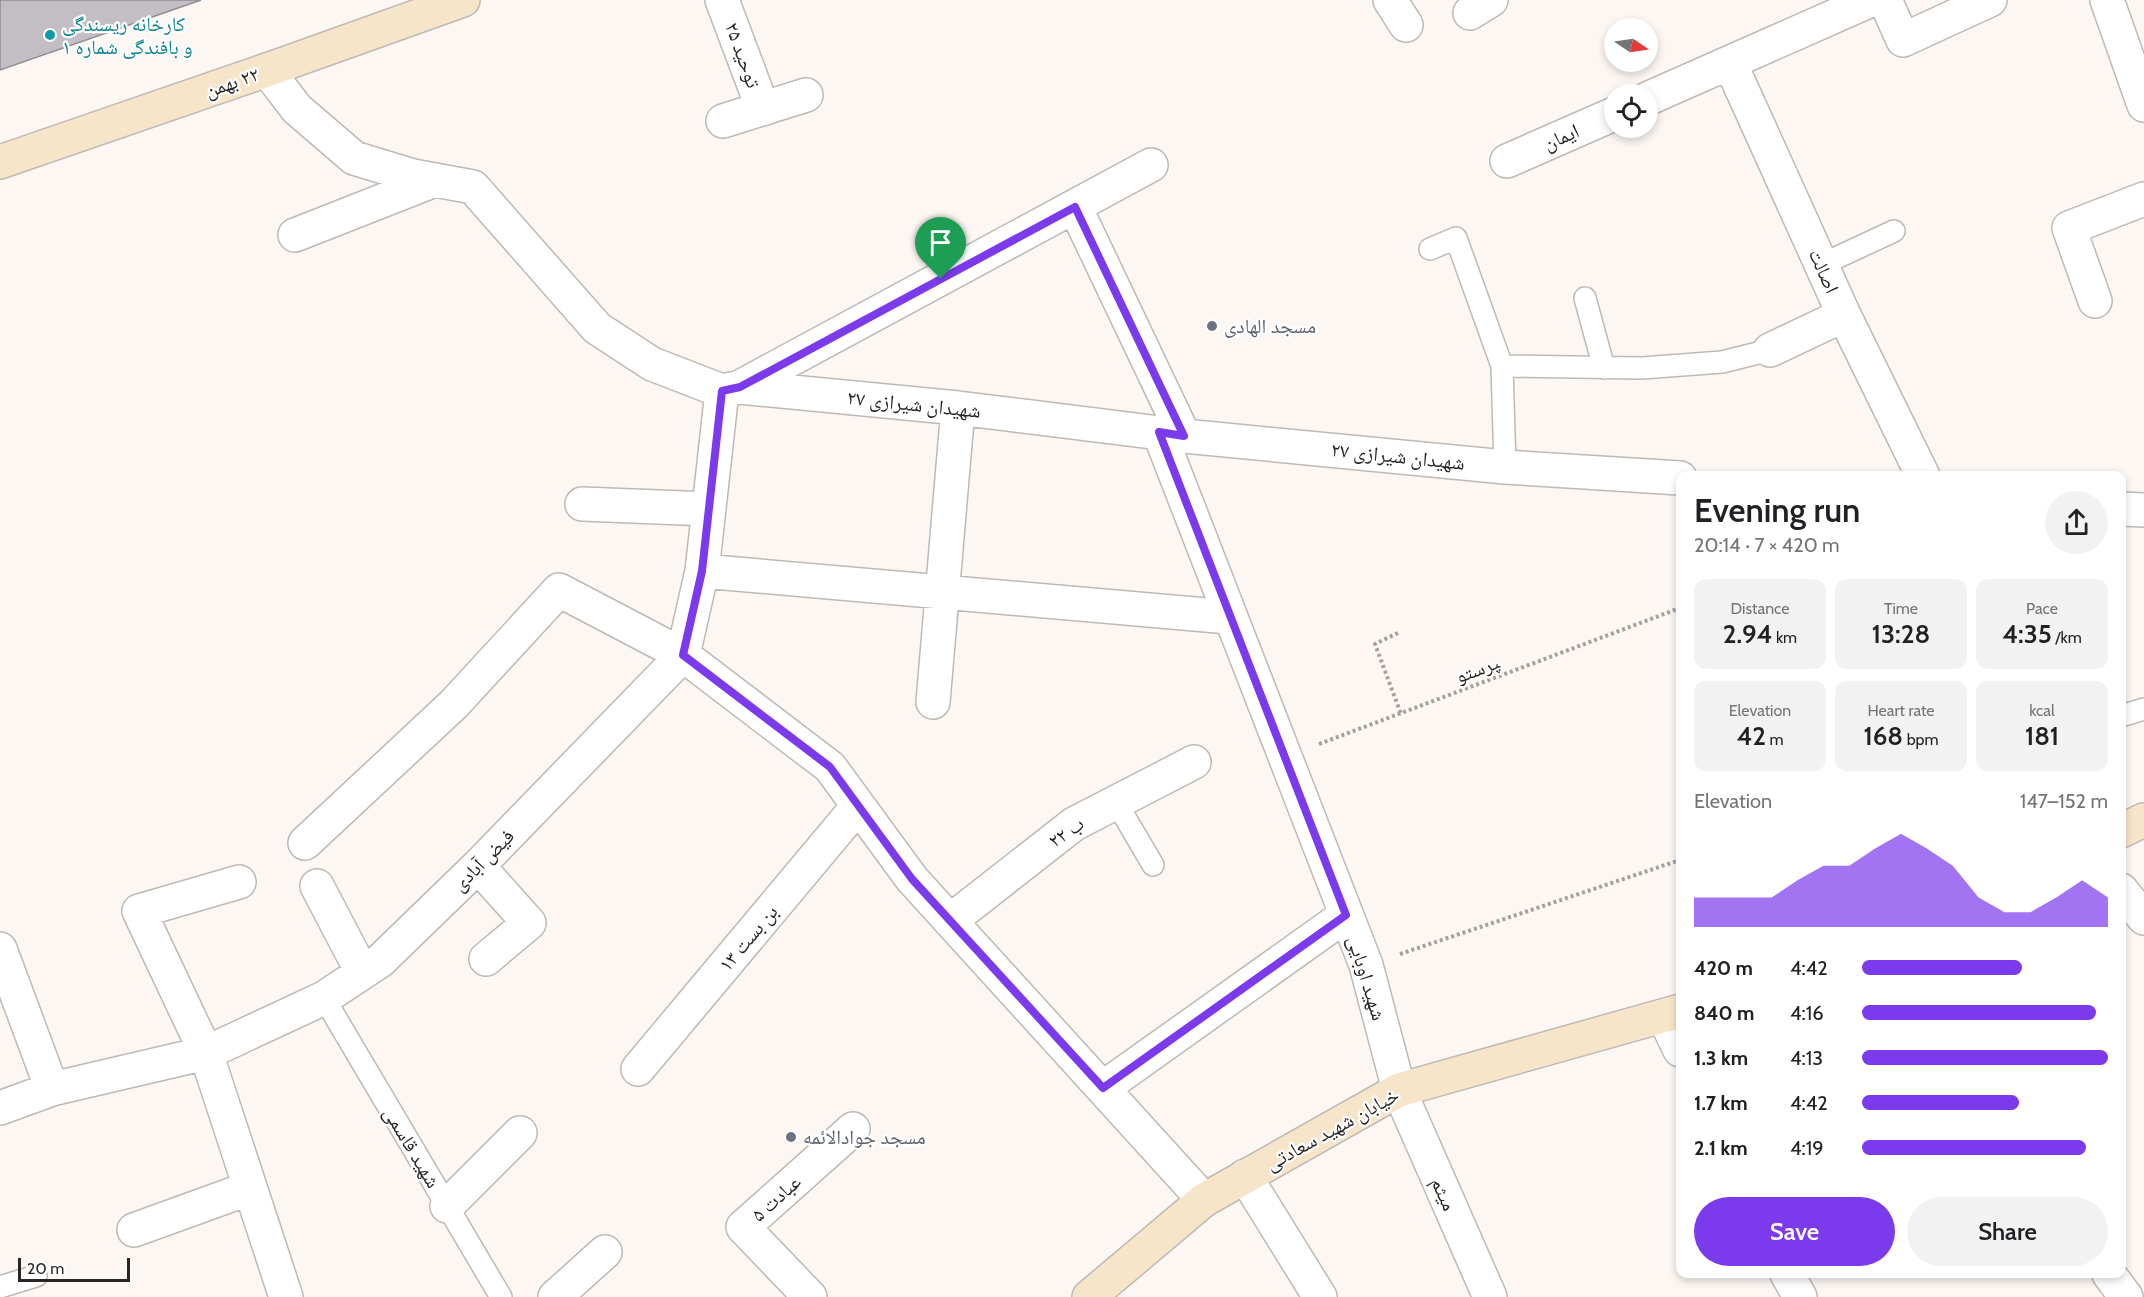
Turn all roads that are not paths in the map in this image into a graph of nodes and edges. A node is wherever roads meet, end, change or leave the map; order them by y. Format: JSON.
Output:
{"nodes":[{"id":1,"x":463,"y":0,"type":"edge"},
{"id":2,"x":722,"y":0,"type":"edge"},
{"id":3,"x":1871,"y":0,"type":"edge"},
{"id":4,"x":1885,"y":0,"type":"edge"},
{"id":5,"x":1990,"y":0,"type":"edge"},
{"id":6,"x":2107,"y":0,"type":"edge"},
{"id":7,"x":1730,"y":63,"type":"junction"},
{"id":8,"x":267,"y":70,"type":"junction"},
{"id":9,"x":1658,"y":94,"type":"edge"},
{"id":10,"x":806,"y":95,"type":"dead end"},
{"id":11,"x":2144,"y":105,"type":"edge"},
{"id":12,"x":763,"y":109,"type":"junction"},
{"id":13,"x":1604,"y":118,"type":"edge"},
{"id":14,"x":723,"y":122,"type":"dead end"},
{"id":15,"x":1507,"y":160,"type":"dead end"},
{"id":16,"x":0,"y":162,"type":"edge"},
{"id":17,"x":1151,"y":165,"type":"dead end"},
{"id":18,"x":435,"y":180,"type":"junction"},
{"id":19,"x":2144,"y":199,"type":"edge"},
{"id":20,"x":1075,"y":207,"type":"junction"},
{"id":21,"x":1894,"y":231,"type":"dead end"},
{"id":22,"x":296,"y":235,"type":"dead end"},
{"id":23,"x":1430,"y":249,"type":"dead end"},
{"id":24,"x":1821,"y":265,"type":"junction"},
{"id":25,"x":1585,"y":298,"type":"dead end"},
{"id":26,"x":2095,"y":301,"type":"dead end"},
{"id":27,"x":1844,"y":315,"type":"junction"},
{"id":28,"x":1770,"y":350,"type":"joint"},
{"id":29,"x":1502,"y":366,"type":"junction"},
{"id":30,"x":1604,"y":368,"type":"junction"},
{"id":31,"x":731,"y":389,"type":"junction"},
{"id":32,"x":957,"y":408,"type":"junction"},
{"id":33,"x":1171,"y":434,"type":"junction"},
{"id":34,"x":1505,"y":467,"type":"junction"},
{"id":35,"x":1921,"y":471,"type":"edge"},
{"id":36,"x":1676,"y":478,"type":"edge"},
{"id":37,"x":582,"y":504,"type":"dead end"},
{"id":38,"x":709,"y":509,"type":"junction"},
{"id":39,"x":2126,"y":509,"type":"edge"},
{"id":40,"x":2144,"y":510,"type":"edge"},
{"id":41,"x":702,"y":571,"type":"junction"},
{"id":42,"x":943,"y":592,"type":"junction"},
{"id":43,"x":1229,"y":617,"type":"junction"},
{"id":44,"x":683,"y":655,"type":"junction"},
{"id":45,"x":933,"y":702,"type":"dead end"},
{"id":46,"x":2144,"y":709,"type":"edge"},
{"id":47,"x":2126,"y":714,"type":"edge"},
{"id":48,"x":1194,"y":762,"type":"dead end"},
{"id":49,"x":1116,"y":802,"type":"junction"},
{"id":50,"x":858,"y":806,"type":"junction"},
{"id":51,"x":2144,"y":820,"type":"edge"},
{"id":52,"x":2126,"y":829,"type":"edge"},
{"id":53,"x":305,"y":843,"type":"dead end"},
{"id":54,"x":1153,"y":865,"type":"dead end"},
{"id":55,"x":478,"y":866,"type":"junction"},
{"id":56,"x":239,"y":882,"type":"dead end"},
{"id":57,"x":318,"y":886,"type":"dead end"},
{"id":58,"x":2126,"y":896,"type":"edge"},
{"id":59,"x":1346,"y":915,"type":"junction"},
{"id":60,"x":2144,"y":918,"type":"edge"},
{"id":61,"x":950,"y":921,"type":"junction"},
{"id":62,"x":0,"y":949,"type":"edge"},
{"id":63,"x":486,"y":959,"type":"dead end"},
{"id":64,"x":363,"y":972,"type":"junction"},
{"id":65,"x":324,"y":998,"type":"junction"},
{"id":66,"x":1672,"y":1014,"type":"edge"},
{"id":67,"x":1676,"y":1032,"type":"edge"},
{"id":68,"x":206,"y":1053,"type":"junction"},
{"id":69,"x":638,"y":1069,"type":"dead end"},
{"id":70,"x":1103,"y":1088,"type":"junction"},
{"id":71,"x":52,"y":1089,"type":"junction"},
{"id":72,"x":1398,"y":1090,"type":"junction"},
{"id":73,"x":0,"y":1108,"type":"edge"},
{"id":74,"x":853,"y":1129,"type":"dead end"},
{"id":75,"x":520,"y":1132,"type":"dead end"},
{"id":76,"x":1245,"y":1176,"type":"junction"},
{"id":77,"x":250,"y":1188,"type":"junction"},
{"id":78,"x":1204,"y":1200,"type":"junction"},
{"id":79,"x":447,"y":1206,"type":"junction"},
{"id":80,"x":134,"y":1230,"type":"dead end"},
{"id":81,"x":605,"y":1252,"type":"dead end"},
{"id":82,"x":36,"y":1276,"type":"dead end"},
{"id":83,"x":1789,"y":1278,"type":"edge"},
{"id":84,"x":2112,"y":1278,"type":"edge"},
{"id":85,"x":0,"y":1287,"type":"edge"},
{"id":86,"x":286,"y":1297,"type":"edge"},
{"id":87,"x":501,"y":1297,"type":"edge"},
{"id":88,"x":555,"y":1297,"type":"edge"},
{"id":89,"x":810,"y":1297,"type":"edge"},
{"id":90,"x":1089,"y":1297,"type":"edge"},
{"id":91,"x":1320,"y":1297,"type":"edge"},
{"id":92,"x":1490,"y":1297,"type":"edge"},
{"id":93,"x":1800,"y":1297,"type":"edge"},
{"id":94,"x":2126,"y":1297,"type":"edge"}],
"edges":[{"from":1,"to":8,"type":"street","name":"٢٢ بهمن"},
{"from":2,"to":12,"type":"street","name":"توحید ۲۵"},
{"from":3,"to":7,"type":"street"},
{"from":4,"to":5,"type":"street"},
{"from":6,"to":11,"type":"street"},
{"from":7,"to":9,"type":"street"},
{"from":7,"to":24,"type":"street","name":"اصالت"},
{"from":8,"to":16,"type":"street","name":"٢٢ بهمن"},
{"from":8,"to":18,"type":"street","name":"شهیدان شیرازی ۲۷"},
{"from":10,"to":12,"type":"street"},
{"from":12,"to":14,"type":"street"},
{"from":13,"to":15,"type":"street","name":"ایمان"},
{"from":17,"to":20,"type":"street"},
{"from":18,"to":22,"type":"street"},
{"from":18,"to":31,"type":"street","name":"شهیدان شیرازی ۲۷"},
{"from":19,"to":26,"type":"street"},
{"from":20,"to":31,"type":"street"},
{"from":20,"to":33,"type":"street","name":"شهید اوبایی"},
{"from":21,"to":24,"type":"lane"},
{"from":23,"to":29,"type":"lane"},
{"from":24,"to":27,"type":"street","name":"اصالت"},
{"from":25,"to":30,"type":"lane"},
{"from":27,"to":28,"type":"street"},
{"from":27,"to":35,"type":"street","name":"اصالت"},
{"from":28,"to":30,"type":"lane"},
{"from":29,"to":30,"type":"lane"},
{"from":29,"to":34,"type":"lane"},
{"from":31,"to":32,"type":"street","name":"شهیدان شیرازی ۲۷"},
{"from":31,"to":38,"type":"street"},
{"from":32,"to":33,"type":"street","name":"شهیدان شیرازی ۲۷"},
{"from":32,"to":42,"type":"street"},
{"from":33,"to":34,"type":"street","name":"شهیدان شیرازی ۲۷"},
{"from":33,"to":43,"type":"street","name":"شهید اوبایی"},
{"from":34,"to":36,"type":"street","name":"شهیدان شیرازی ۲۷"},
{"from":37,"to":38,"type":"street"},
{"from":38,"to":41,"type":"street"},
{"from":39,"to":40,"type":"street"},
{"from":41,"to":42,"type":"street"},
{"from":41,"to":44,"type":"street"},
{"from":42,"to":43,"type":"street"},
{"from":42,"to":45,"type":"street"},
{"from":43,"to":59,"type":"street","name":"شهید اوبایی"},
{"from":44,"to":50,"type":"street"},
{"from":44,"to":53,"type":"street"},
{"from":44,"to":55,"type":"street","name":"فیض آبادی"},
{"from":46,"to":47,"type":"lane"},
{"from":48,"to":49,"type":"street","name":"ب ۲۲"},
{"from":49,"to":54,"type":"lane"},
{"from":49,"to":61,"type":"street","name":"ب ۲۲"},
{"from":50,"to":61,"type":"street"},
{"from":50,"to":69,"type":"street","name":"بن بست ۱۳"},
{"from":51,"to":52,"type":"street"},
{"from":55,"to":63,"type":"street"},
{"from":55,"to":64,"type":"street","name":"فیض آبادی"},
{"from":56,"to":68,"type":"street"},
{"from":57,"to":64,"type":"street"},
{"from":58,"to":60,"type":"street"},
{"from":59,"to":70,"type":"street"},
{"from":59,"to":72,"type":"street","name":"شهید اوبایی"},
{"from":61,"to":70,"type":"street"},
{"from":62,"to":71,"type":"street"},
{"from":64,"to":65,"type":"street","name":"فیض آبادی"},
{"from":65,"to":68,"type":"street","name":"فیض آبادی"},
{"from":65,"to":79,"type":"lane","name":"شهید قاسمی"},
{"from":66,"to":67,"type":"street"},
{"from":66,"to":72,"type":"street","name":"خیابان شهید سعادتی"},
{"from":68,"to":71,"type":"street","name":"فیض آبادی"},
{"from":68,"to":77,"type":"street"},
{"from":70,"to":78,"type":"street"},
{"from":71,"to":73,"type":"street","name":"فیض آبادی"},
{"from":72,"to":76,"type":"street","name":"خیابان شهید سعادتی"},
{"from":72,"to":92,"type":"street","name":"میثم"},
{"from":74,"to":89,"type":"street","name":"عبادت ۵"},
{"from":75,"to":79,"type":"street"},
{"from":76,"to":78,"type":"street","name":"خیابان شهید سعادتی"},
{"from":76,"to":91,"type":"street"},
{"from":77,"to":80,"type":"street"},
{"from":77,"to":86,"type":"street"},
{"from":78,"to":90,"type":"street","name":"خیابان شهید سعادتی"},
{"from":79,"to":87,"type":"lane","name":"شهید قاسمی"},
{"from":81,"to":88,"type":"street"},
{"from":82,"to":85,"type":"lane"},
{"from":83,"to":93,"type":"street"},
{"from":84,"to":94,"type":"street"}]}
